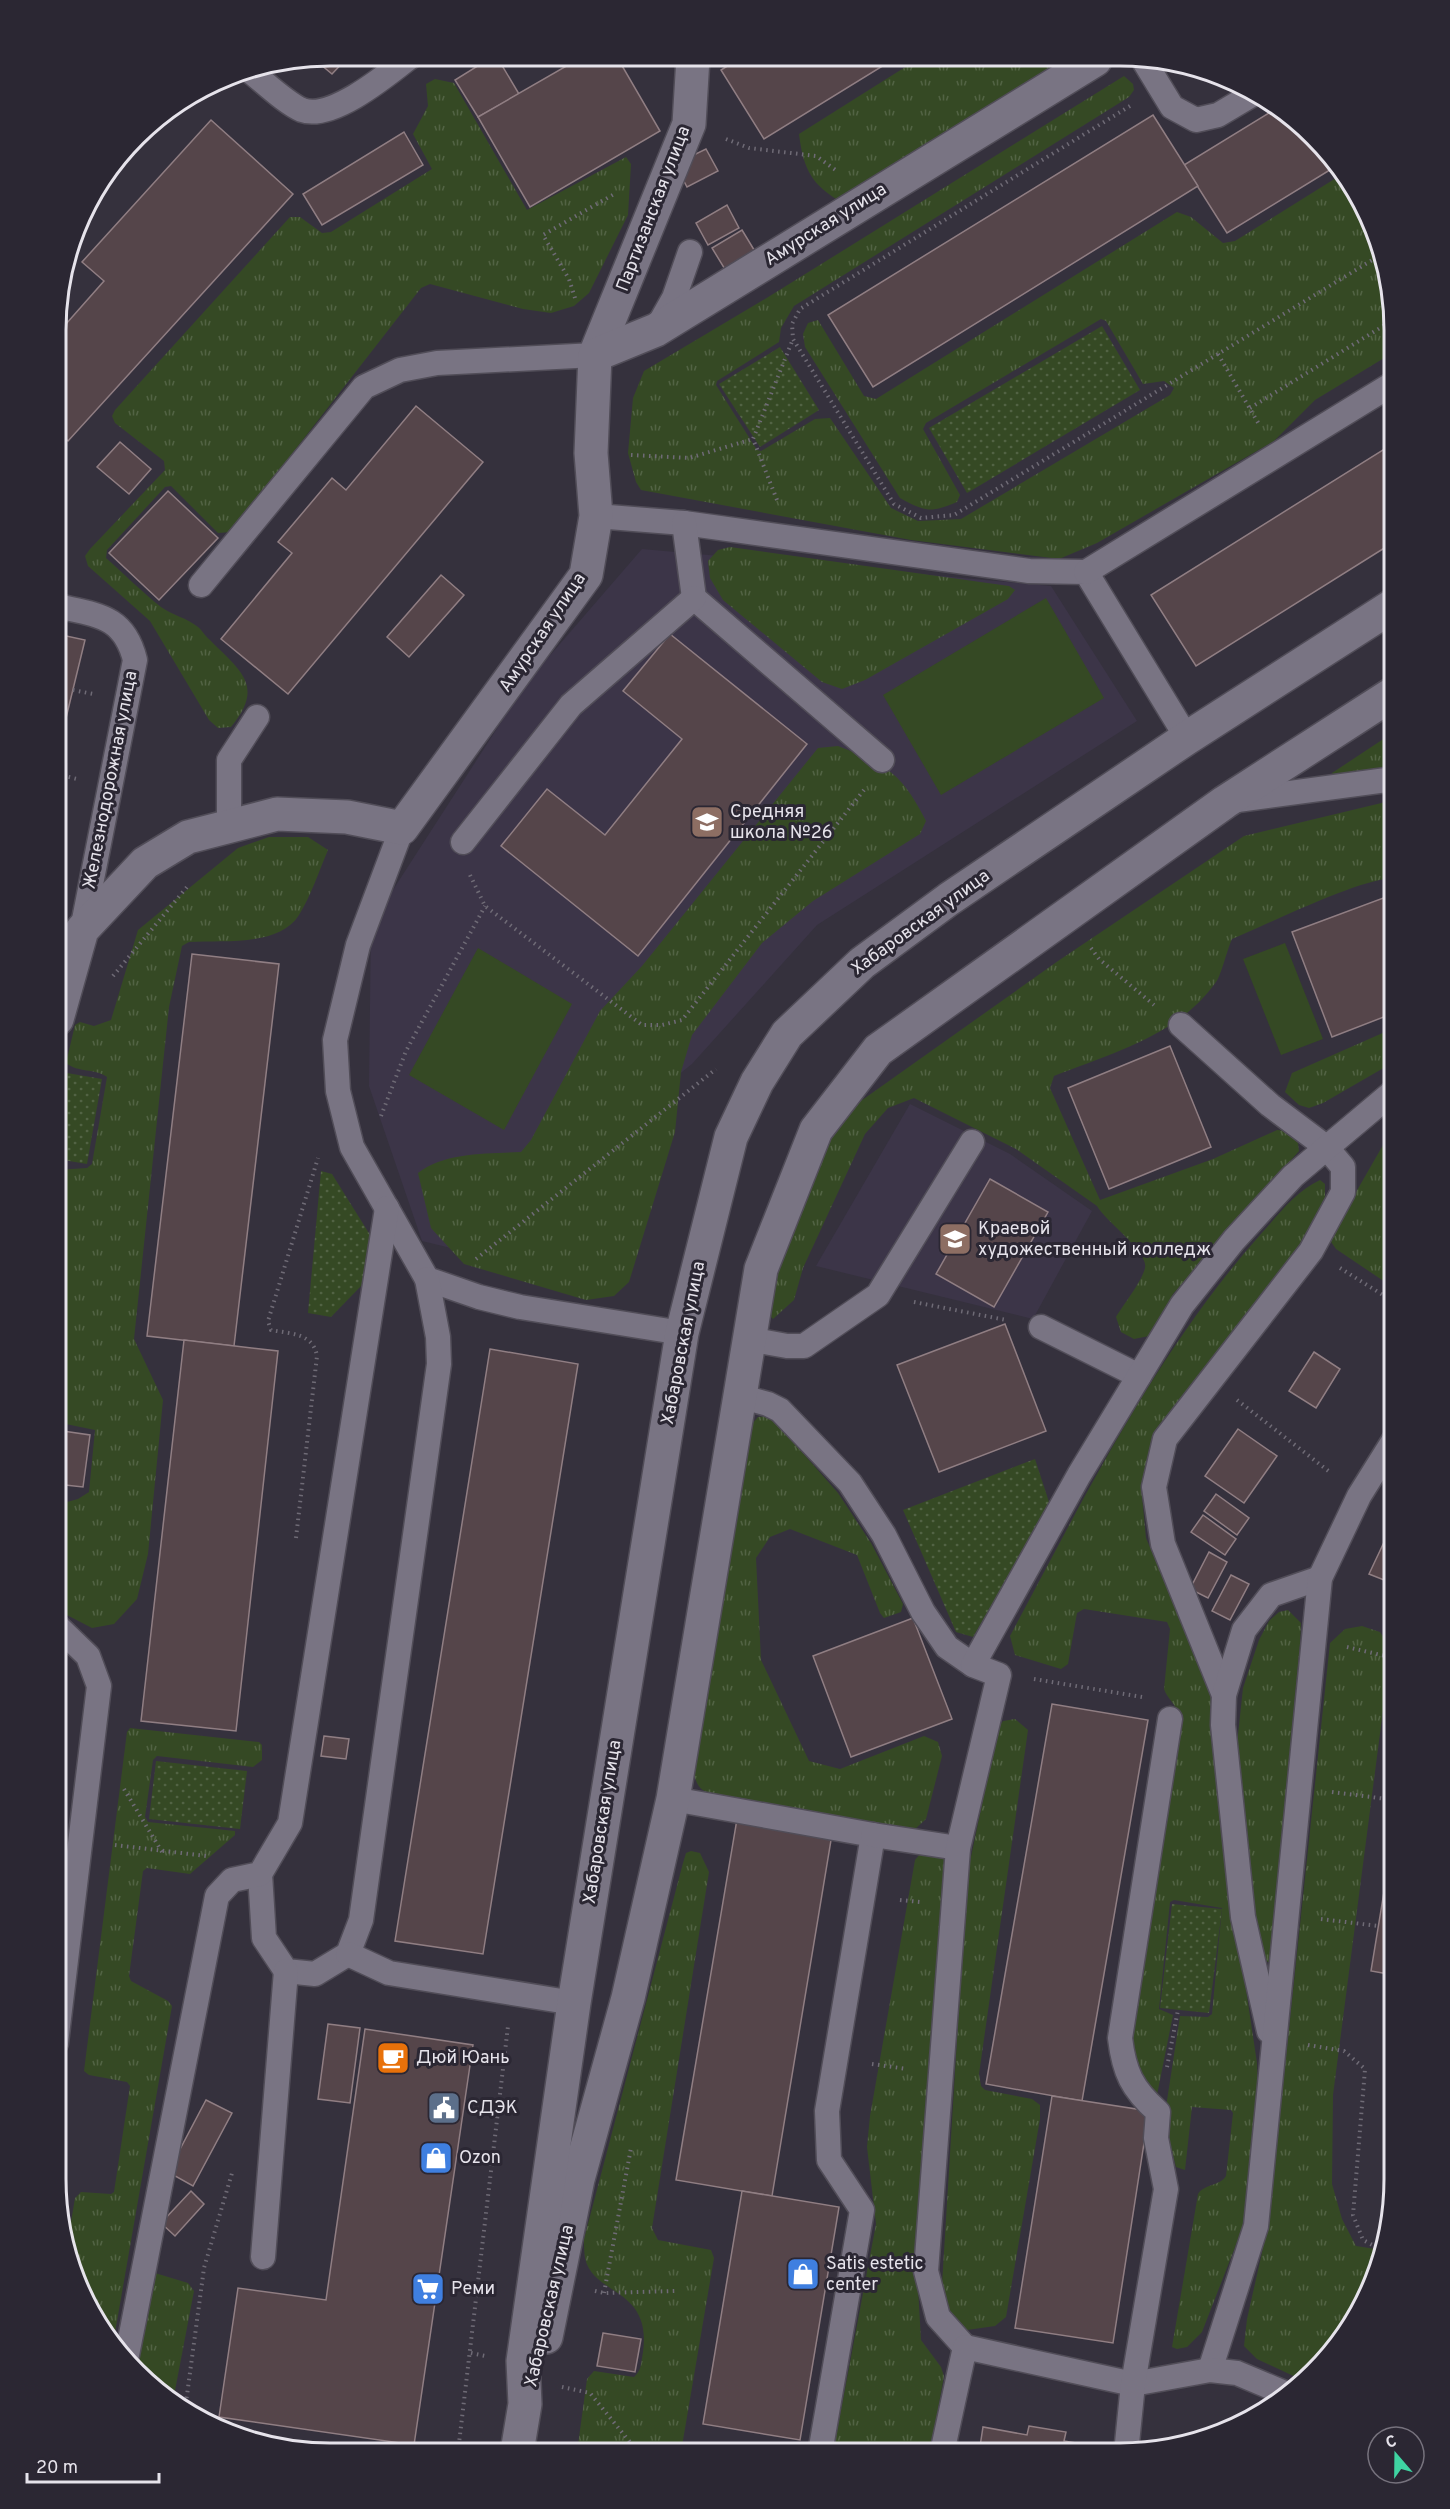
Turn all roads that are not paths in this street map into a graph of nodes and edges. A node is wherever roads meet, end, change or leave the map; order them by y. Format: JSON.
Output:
{"nodes":[{"id":1,"x":396,"y":66,"type":"edge"},
{"id":2,"x":693,"y":66,"type":"edge"},
{"id":3,"x":1085,"y":66,"type":"edge"},
{"id":4,"x":1148,"y":68,"type":"edge"},
{"id":5,"x":257,"y":76,"type":"edge"},
{"id":6,"x":1246,"y":98,"type":"edge"},
{"id":7,"x":690,"y":252,"type":"dead end"},
{"id":8,"x":656,"y":330,"type":"junction"},
{"id":9,"x":595,"y":355,"type":"junction"},
{"id":10,"x":1384,"y":390,"type":"edge"},
{"id":11,"x":596,"y":516,"type":"junction"},
{"id":12,"x":684,"y":523,"type":"junction"},
{"id":13,"x":1086,"y":572,"type":"junction"},
{"id":14,"x":201,"y":585,"type":"dead end"},
{"id":15,"x":694,"y":598,"type":"junction"},
{"id":16,"x":66,"y":608,"type":"edge"},
{"id":17,"x":1384,"y":612,"type":"edge"},
{"id":18,"x":1384,"y":699,"type":"edge"},
{"id":19,"x":257,"y":717,"type":"dead end"},
{"id":20,"x":1187,"y":738,"type":"junction"},
{"id":21,"x":882,"y":759,"type":"road end"},
{"id":22,"x":1384,"y":780,"type":"edge"},
{"id":23,"x":1225,"y":802,"type":"junction"},
{"id":24,"x":229,"y":825,"type":"junction"},
{"id":25,"x":402,"y":828,"type":"junction"},
{"id":26,"x":463,"y":842,"type":"road end"},
{"id":27,"x":82,"y":930,"type":"junction"},
{"id":28,"x":66,"y":987,"type":"edge"},
{"id":29,"x":1181,"y":1025,"type":"dead end"},
{"id":30,"x":1384,"y":1098,"type":"edge"},
{"id":31,"x":972,"y":1142,"type":"dead end"},
{"id":32,"x":1326,"y":1147,"type":"junction"},
{"id":33,"x":387,"y":1208,"type":"junction"},
{"id":34,"x":436,"y":1281,"type":"junction"},
{"id":35,"x":1041,"y":1327,"type":"road end"},
{"id":36,"x":682,"y":1333,"type":"junction"},
{"id":37,"x":748,"y":1339,"type":"junction"},
{"id":38,"x":1139,"y":1376,"type":"junction"},
{"id":39,"x":739,"y":1396,"type":"junction"},
{"id":40,"x":1384,"y":1456,"type":"edge"},
{"id":41,"x":1320,"y":1578,"type":"junction"},
{"id":42,"x":66,"y":1635,"type":"edge"},
{"id":43,"x":973,"y":1665,"type":"junction"},
{"id":44,"x":1224,"y":1695,"type":"junction"},
{"id":45,"x":1170,"y":1719,"type":"road end"},
{"id":46,"x":673,"y":1799,"type":"junction"},
{"id":47,"x":873,"y":1835,"type":"junction"},
{"id":48,"x":958,"y":1848,"type":"junction"},
{"id":49,"x":260,"y":1874,"type":"junction"},
{"id":50,"x":348,"y":1954,"type":"junction"},
{"id":51,"x":66,"y":1961,"type":"edge"},
{"id":52,"x":286,"y":1971,"type":"junction"},
{"id":53,"x":574,"y":2003,"type":"junction"},
{"id":54,"x":1274,"y":2052,"type":"junction"},
{"id":55,"x":263,"y":2257,"type":"dead end"},
{"id":56,"x":965,"y":2347,"type":"junction"},
{"id":57,"x":128,"y":2350,"type":"edge"},
{"id":58,"x":1210,"y":2370,"type":"junction"},
{"id":59,"x":1132,"y":2384,"type":"junction"},
{"id":60,"x":1279,"y":2391,"type":"edge"},
{"id":61,"x":525,"y":2404,"type":"junction"},
{"id":62,"x":518,"y":2443,"type":"edge"},
{"id":63,"x":822,"y":2443,"type":"edge"},
{"id":64,"x":944,"y":2443,"type":"edge"},
{"id":65,"x":1127,"y":2443,"type":"edge"}],
"edges":[{"from":1,"to":5,"type":"lane"},
{"from":2,"to":9,"type":"main road","name":"Партизанская улица"},
{"from":3,"to":8,"type":"main road","name":"Амурская улица"},
{"from":4,"to":6,"type":"lane"},
{"from":7,"to":8,"type":"lane"},
{"from":8,"to":9,"type":"main road","name":"Амурская улица"},
{"from":9,"to":11,"type":"main road","name":"Амурская улица"},
{"from":9,"to":14,"type":"lane"},
{"from":10,"to":13,"type":"lane"},
{"from":11,"to":12,"type":"lane"},
{"from":11,"to":25,"type":"main road","name":"Амурская улица"},
{"from":12,"to":13,"type":"lane"},
{"from":12,"to":15,"type":"lane"},
{"from":13,"to":20,"type":"lane"},
{"from":15,"to":21,"type":"lane"},
{"from":15,"to":26,"type":"lane"},
{"from":16,"to":27,"type":"lane","name":"Железнодорожная улица"},
{"from":17,"to":20,"type":"main road","name":"Хабаровская улица"},
{"from":18,"to":23,"type":"main road","name":"Хабаровская улица"},
{"from":19,"to":24,"type":"lane"},
{"from":20,"to":36,"type":"main road","name":"Хабаровская улица"},
{"from":22,"to":23,"type":"lane"},
{"from":23,"to":37,"type":"main road","name":"Хабаровская улица"},
{"from":24,"to":25,"type":"main road"},
{"from":24,"to":27,"type":"main road"},
{"from":25,"to":33,"type":"lane"},
{"from":27,"to":28,"type":"main road"},
{"from":29,"to":32,"type":"lane"},
{"from":30,"to":32,"type":"lane"},
{"from":31,"to":37,"type":"lane"},
{"from":32,"to":38,"type":"lane"},
{"from":32,"to":44,"type":"lane"},
{"from":33,"to":34,"type":"lane"},
{"from":33,"to":49,"type":"lane"},
{"from":34,"to":36,"type":"lane"},
{"from":34,"to":50,"type":"lane"},
{"from":35,"to":38,"type":"lane"},
{"from":36,"to":53,"type":"main road","name":"Хабаровская улица"},
{"from":37,"to":39,"type":"main road","name":"Хабаровская улица"},
{"from":38,"to":43,"type":"lane"},
{"from":39,"to":43,"type":"lane"},
{"from":39,"to":46,"type":"main road","name":"Хабаровская улица"},
{"from":40,"to":41,"type":"lane"},
{"from":41,"to":44,"type":"lane"},
{"from":41,"to":54,"type":"lane"},
{"from":42,"to":51,"type":"lane"},
{"from":43,"to":48,"type":"lane"},
{"from":44,"to":54,"type":"lane"},
{"from":45,"to":59,"type":"lane"},
{"from":46,"to":47,"type":"lane"},
{"from":46,"to":61,"type":"main road","name":"Хабаровская улица"},
{"from":47,"to":48,"type":"lane"},
{"from":47,"to":63,"type":"lane"},
{"from":48,"to":56,"type":"lane"},
{"from":49,"to":52,"type":"lane"},
{"from":49,"to":57,"type":"lane"},
{"from":50,"to":52,"type":"lane"},
{"from":50,"to":53,"type":"lane"},
{"from":52,"to":55,"type":"lane"},
{"from":53,"to":61,"type":"main road","name":"Хабаровская улица"},
{"from":54,"to":58,"type":"lane"},
{"from":56,"to":59,"type":"lane"},
{"from":56,"to":64,"type":"lane"},
{"from":58,"to":59,"type":"lane"},
{"from":58,"to":60,"type":"lane"},
{"from":59,"to":65,"type":"lane"},
{"from":61,"to":62,"type":"main road","name":"Хабаровская улица"}]}
